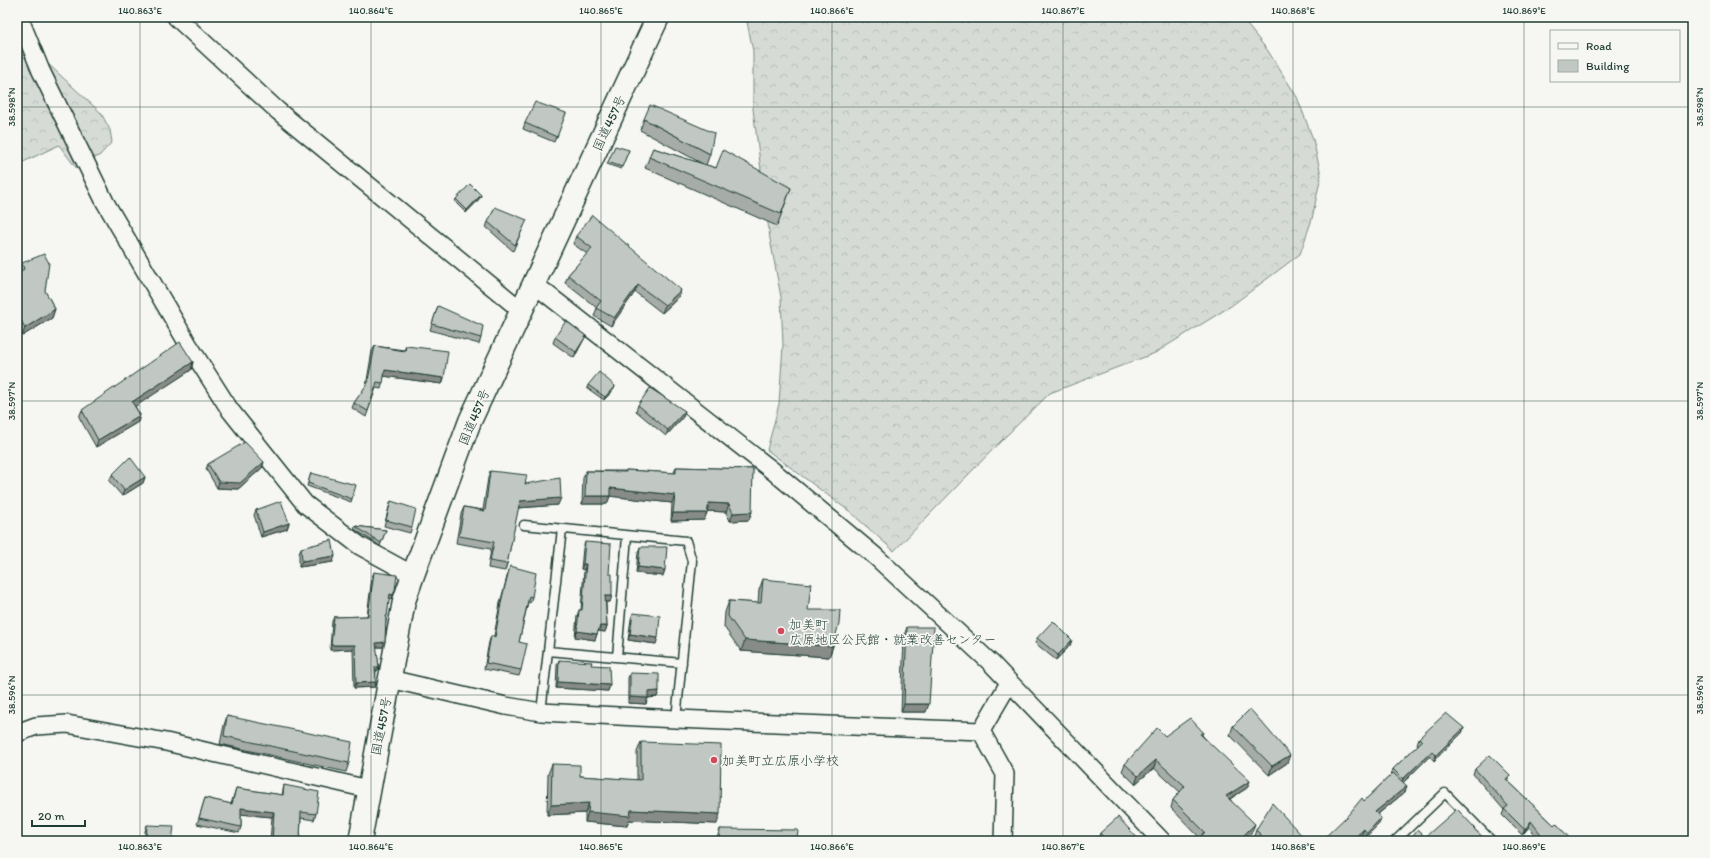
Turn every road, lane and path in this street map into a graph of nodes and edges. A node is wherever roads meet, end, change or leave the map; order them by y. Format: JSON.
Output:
{"nodes":[{"id":1,"x":18,"y":17,"type":"edge"},
{"id":2,"x":176,"y":17,"type":"edge"},
{"id":3,"x":658,"y":17,"type":"edge"},
{"id":4,"x":534,"y":284,"type":"junction"},
{"id":5,"x":522,"y":310,"type":"junction"},
{"id":6,"x":524,"y":525,"type":"dead end"},
{"id":7,"x":562,"y":529,"type":"junction"},
{"id":8,"x":627,"y":536,"type":"junction"},
{"id":9,"x":413,"y":575,"type":"junction"},
{"id":10,"x":548,"y":651,"type":"junction"},
{"id":11,"x":617,"y":657,"type":"junction"},
{"id":12,"x":682,"y":662,"type":"junction"},
{"id":13,"x":390,"y":679,"type":"junction"},
{"id":14,"x":1009,"y":683,"type":"junction"},
{"id":15,"x":541,"y":712,"type":"junction"},
{"id":16,"x":676,"y":719,"type":"junction"},
{"id":17,"x":981,"y":731,"type":"junction"},
{"id":18,"x":17,"y":733,"type":"edge"},
{"id":19,"x":368,"y":790,"type":"junction"},
{"id":20,"x":1153,"y":837,"type":"edge"},
{"id":21,"x":360,"y":841,"type":"edge"},
{"id":22,"x":1003,"y":841,"type":"edge"},
{"id":23,"x":1395,"y":841,"type":"edge"},
{"id":24,"x":1492,"y":841,"type":"edge"}],
"edges":[{"from":1,"to":9,"type":"street"},
{"from":2,"to":5,"type":"street"},
{"from":3,"to":4,"type":"highway","name":"国道457号"},
{"from":4,"to":5,"type":"highway","name":"国道457号"},
{"from":4,"to":14,"type":"street"},
{"from":5,"to":9,"type":"highway","name":"国道457号"},
{"from":6,"to":7,"type":"lane"},
{"from":7,"to":8,"type":"lane"},
{"from":7,"to":10,"type":"lane"},
{"from":8,"to":11,"type":"lane"},
{"from":8,"to":12,"type":"lane"},
{"from":9,"to":13,"type":"highway","name":"国道457号"},
{"from":10,"to":11,"type":"lane"},
{"from":10,"to":15,"type":"lane"},
{"from":11,"to":12,"type":"lane"},
{"from":12,"to":16,"type":"lane"},
{"from":13,"to":15,"type":"street"},
{"from":13,"to":19,"type":"highway","name":"国道457号"},
{"from":14,"to":17,"type":"street"},
{"from":14,"to":20,"type":"street"},
{"from":15,"to":16,"type":"street"},
{"from":16,"to":17,"type":"street"},
{"from":17,"to":22,"type":"street"},
{"from":18,"to":19,"type":"street"},
{"from":19,"to":21,"type":"highway","name":"国道457号"},
{"from":23,"to":24,"type":"lane"}]}
